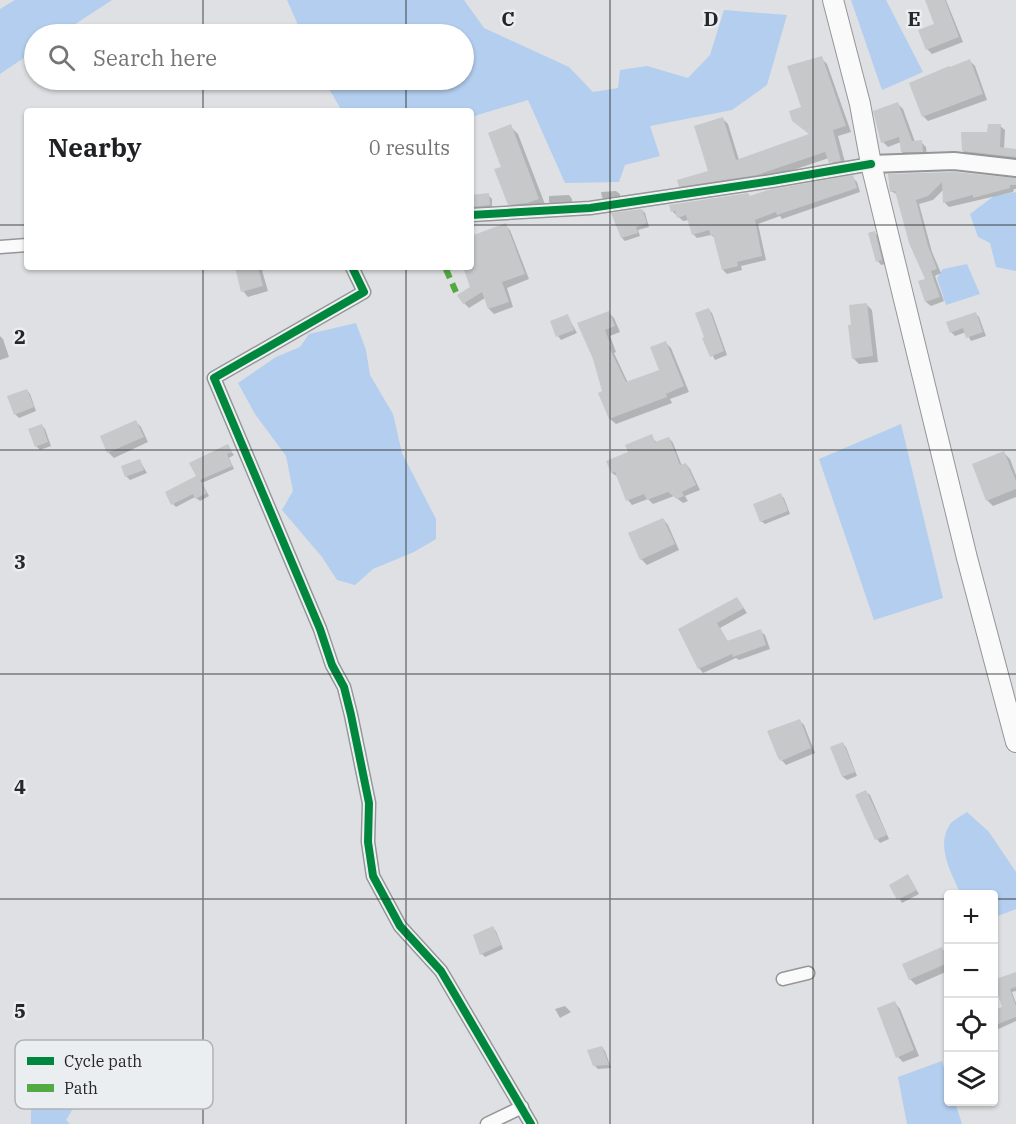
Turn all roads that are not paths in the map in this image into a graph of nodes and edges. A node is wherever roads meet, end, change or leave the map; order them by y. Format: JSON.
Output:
{"nodes":[{"id":1,"x":833,"y":0,"type":"edge"},
{"id":2,"x":871,"y":164,"type":"junction"},
{"id":3,"x":1016,"y":168,"type":"edge"},
{"id":4,"x":474,"y":215,"type":"edge"},
{"id":5,"x":24,"y":245,"type":"edge"},
{"id":6,"x":0,"y":247,"type":"edge"},
{"id":7,"x":353,"y":270,"type":"edge"},
{"id":8,"x":1016,"y":742,"type":"edge"},
{"id":9,"x":808,"y":973,"type":"dead end"},
{"id":10,"x":783,"y":979,"type":"dead end"},
{"id":11,"x":522,"y":1107,"type":"junction"},
{"id":12,"x":487,"y":1124,"type":"edge"},
{"id":13,"x":531,"y":1124,"type":"edge"}],
"edges":[{"from":1,"to":2,"type":"highway"},
{"from":2,"to":3,"type":"main road"},
{"from":2,"to":4,"type":"street"},
{"from":2,"to":8,"type":"highway"},
{"from":5,"to":6,"type":"street"},
{"from":7,"to":11,"type":"street"},
{"from":9,"to":10,"type":"street"},
{"from":11,"to":12,"type":"street"},
{"from":11,"to":13,"type":"street"}]}
